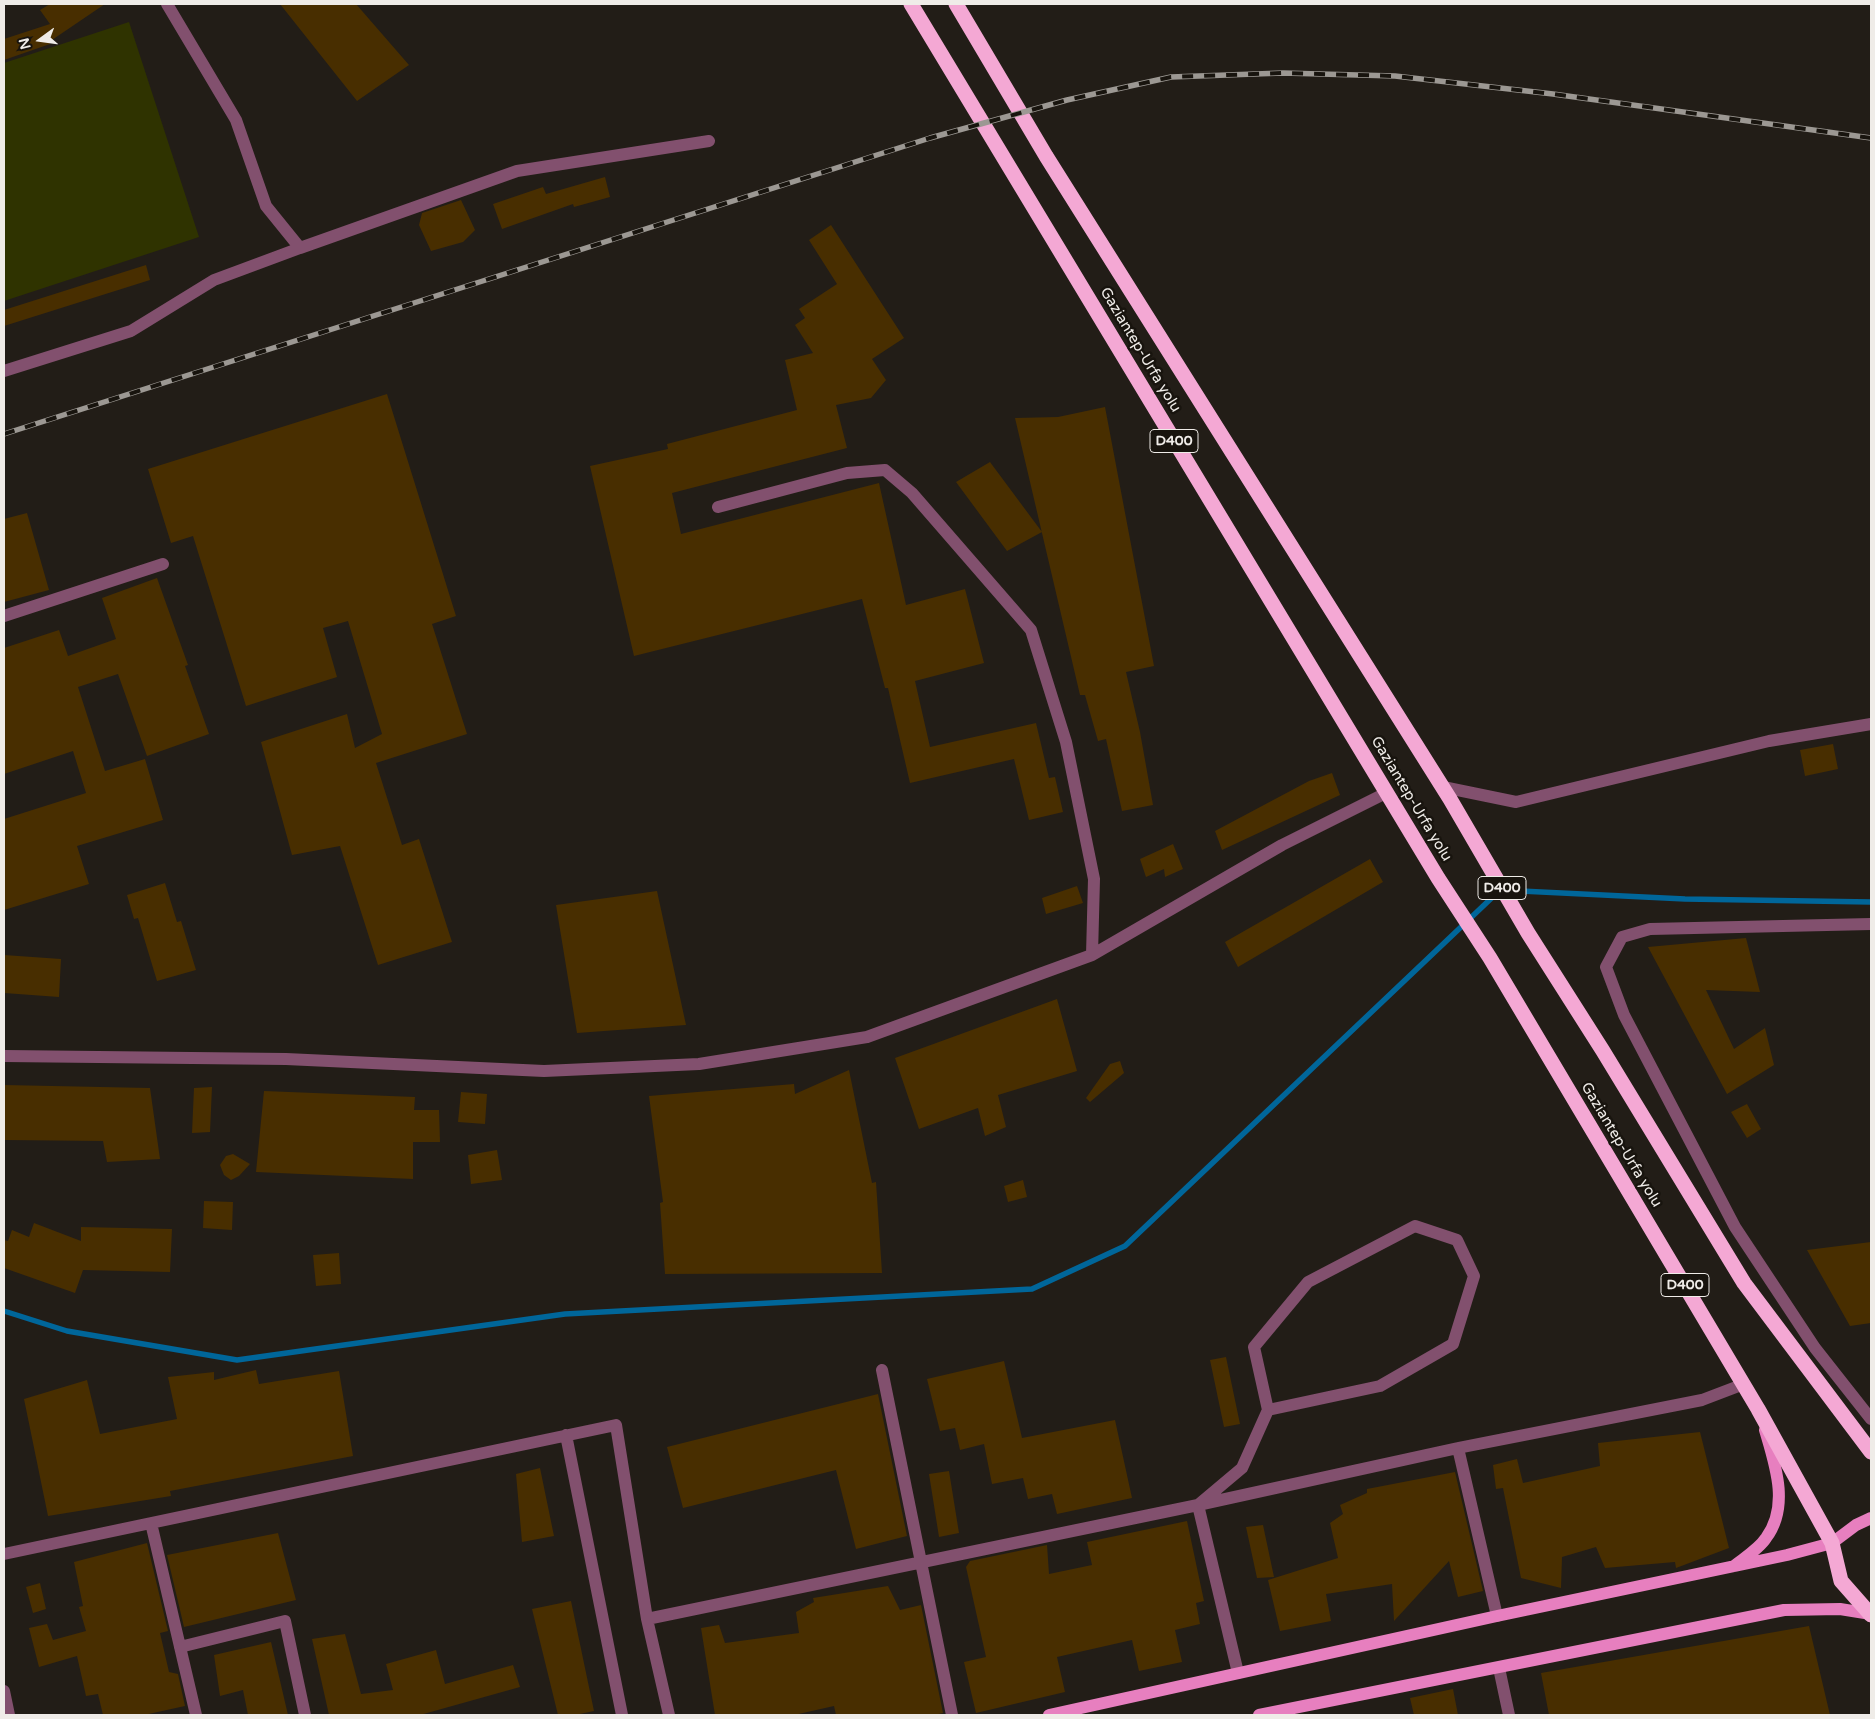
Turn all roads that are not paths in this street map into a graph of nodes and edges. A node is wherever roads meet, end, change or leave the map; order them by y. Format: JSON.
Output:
{"nodes":[{"id":1,"x":167,"y":4,"type":"edge"},
{"id":2,"x":911,"y":4,"type":"edge"},
{"id":3,"x":956,"y":4,"type":"edge"},
{"id":4,"x":709,"y":141,"type":"dead end"},
{"id":5,"x":300,"y":248,"type":"junction"},
{"id":6,"x":4,"y":371,"type":"edge"},
{"id":7,"x":718,"y":508,"type":"dead end"},
{"id":8,"x":163,"y":564,"type":"dead end"},
{"id":9,"x":4,"y":616,"type":"edge"},
{"id":10,"x":1871,"y":724,"type":"edge"},
{"id":11,"x":1443,"y":787,"type":"junction"},
{"id":12,"x":1386,"y":793,"type":"junction"},
{"id":13,"x":1871,"y":924,"type":"edge"},
{"id":14,"x":1092,"y":955,"type":"junction"},
{"id":15,"x":4,"y":1056,"type":"edge"},
{"id":16,"x":882,"y":1370,"type":"dead end"},
{"id":17,"x":1744,"y":1384,"type":"junction"},
{"id":18,"x":1758,"y":1409,"type":"junction"},
{"id":19,"x":1268,"y":1410,"type":"junction"},
{"id":20,"x":1871,"y":1419,"type":"edge"},
{"id":21,"x":566,"y":1435,"type":"junction"},
{"id":22,"x":1458,"y":1448,"type":"junction"},
{"id":23,"x":1871,"y":1452,"type":"edge"},
{"id":24,"x":1198,"y":1505,"type":"junction"},
{"id":25,"x":1871,"y":1518,"type":"edge"},
{"id":26,"x":152,"y":1523,"type":"junction"},
{"id":27,"x":1832,"y":1543,"type":"junction"},
{"id":28,"x":4,"y":1554,"type":"edge"},
{"id":29,"x":921,"y":1563,"type":"junction"},
{"id":30,"x":1732,"y":1567,"type":"junction"},
{"id":31,"x":1871,"y":1614,"type":"edge"},
{"id":32,"x":1497,"y":1616,"type":"junction"},
{"id":33,"x":648,"y":1619,"type":"junction"},
{"id":34,"x":180,"y":1647,"type":"junction"},
{"id":35,"x":1498,"y":1668,"type":"junction"},
{"id":36,"x":1238,"y":1673,"type":"junction"},
{"id":37,"x":4,"y":1691,"type":"edge"},
{"id":38,"x":9,"y":1715,"type":"edge"},
{"id":39,"x":196,"y":1715,"type":"edge"},
{"id":40,"x":305,"y":1715,"type":"edge"},
{"id":41,"x":622,"y":1715,"type":"edge"},
{"id":42,"x":669,"y":1715,"type":"edge"},
{"id":43,"x":952,"y":1715,"type":"edge"},
{"id":44,"x":1049,"y":1715,"type":"edge"},
{"id":45,"x":1259,"y":1715,"type":"edge"},
{"id":46,"x":1509,"y":1715,"type":"edge"}],
"edges":[{"from":1,"to":5,"type":"street"},
{"from":2,"to":12,"type":"highway","name":"Gaziantep-Urfa yolu","number":"D400"},
{"from":3,"to":11,"type":"highway","name":"Gaziantep-Urfa yolu","number":"D400"},
{"from":4,"to":5,"type":"street"},
{"from":5,"to":6,"type":"street"},
{"from":7,"to":14,"type":"street"},
{"from":8,"to":9,"type":"street"},
{"from":10,"to":11,"type":"street"},
{"from":11,"to":23,"type":"highway","name":"Gaziantep-Urfa yolu","number":"D400"},
{"from":12,"to":14,"type":"street"},
{"from":12,"to":17,"type":"highway","name":"Gaziantep-Urfa yolu","number":"D400"},
{"from":13,"to":20,"type":"street"},
{"from":14,"to":15,"type":"street"},
{"from":16,"to":29,"type":"street"},
{"from":17,"to":18,"type":"highway","name":"Gaziantep-Urfa yolu","number":"D400"},
{"from":17,"to":22,"type":"street"},
{"from":18,"to":27,"type":"highway","name":"Gaziantep-Urfa yolu","number":"D400"},
{"from":18,"to":30,"type":"main road"},
{"from":19,"to":19,"type":"street"},
{"from":19,"to":24,"type":"street"},
{"from":21,"to":26,"type":"street"},
{"from":21,"to":33,"type":"street"},
{"from":21,"to":41,"type":"street"},
{"from":22,"to":24,"type":"street"},
{"from":22,"to":32,"type":"street"},
{"from":24,"to":29,"type":"street"},
{"from":24,"to":36,"type":"street"},
{"from":25,"to":27,"type":"main road"},
{"from":26,"to":28,"type":"street"},
{"from":26,"to":34,"type":"street"},
{"from":27,"to":30,"type":"main road"},
{"from":27,"to":31,"type":"highway","name":"Gaziantep-Urfa yolu","number":"D400"},
{"from":29,"to":33,"type":"street"},
{"from":29,"to":43,"type":"street"},
{"from":30,"to":32,"type":"main road"},
{"from":31,"to":35,"type":"main road"},
{"from":32,"to":36,"type":"main road"},
{"from":33,"to":42,"type":"street"},
{"from":34,"to":39,"type":"street"},
{"from":34,"to":40,"type":"street"},
{"from":35,"to":45,"type":"main road"},
{"from":35,"to":46,"type":"street"},
{"from":36,"to":44,"type":"main road"},
{"from":37,"to":38,"type":"street"}]}
